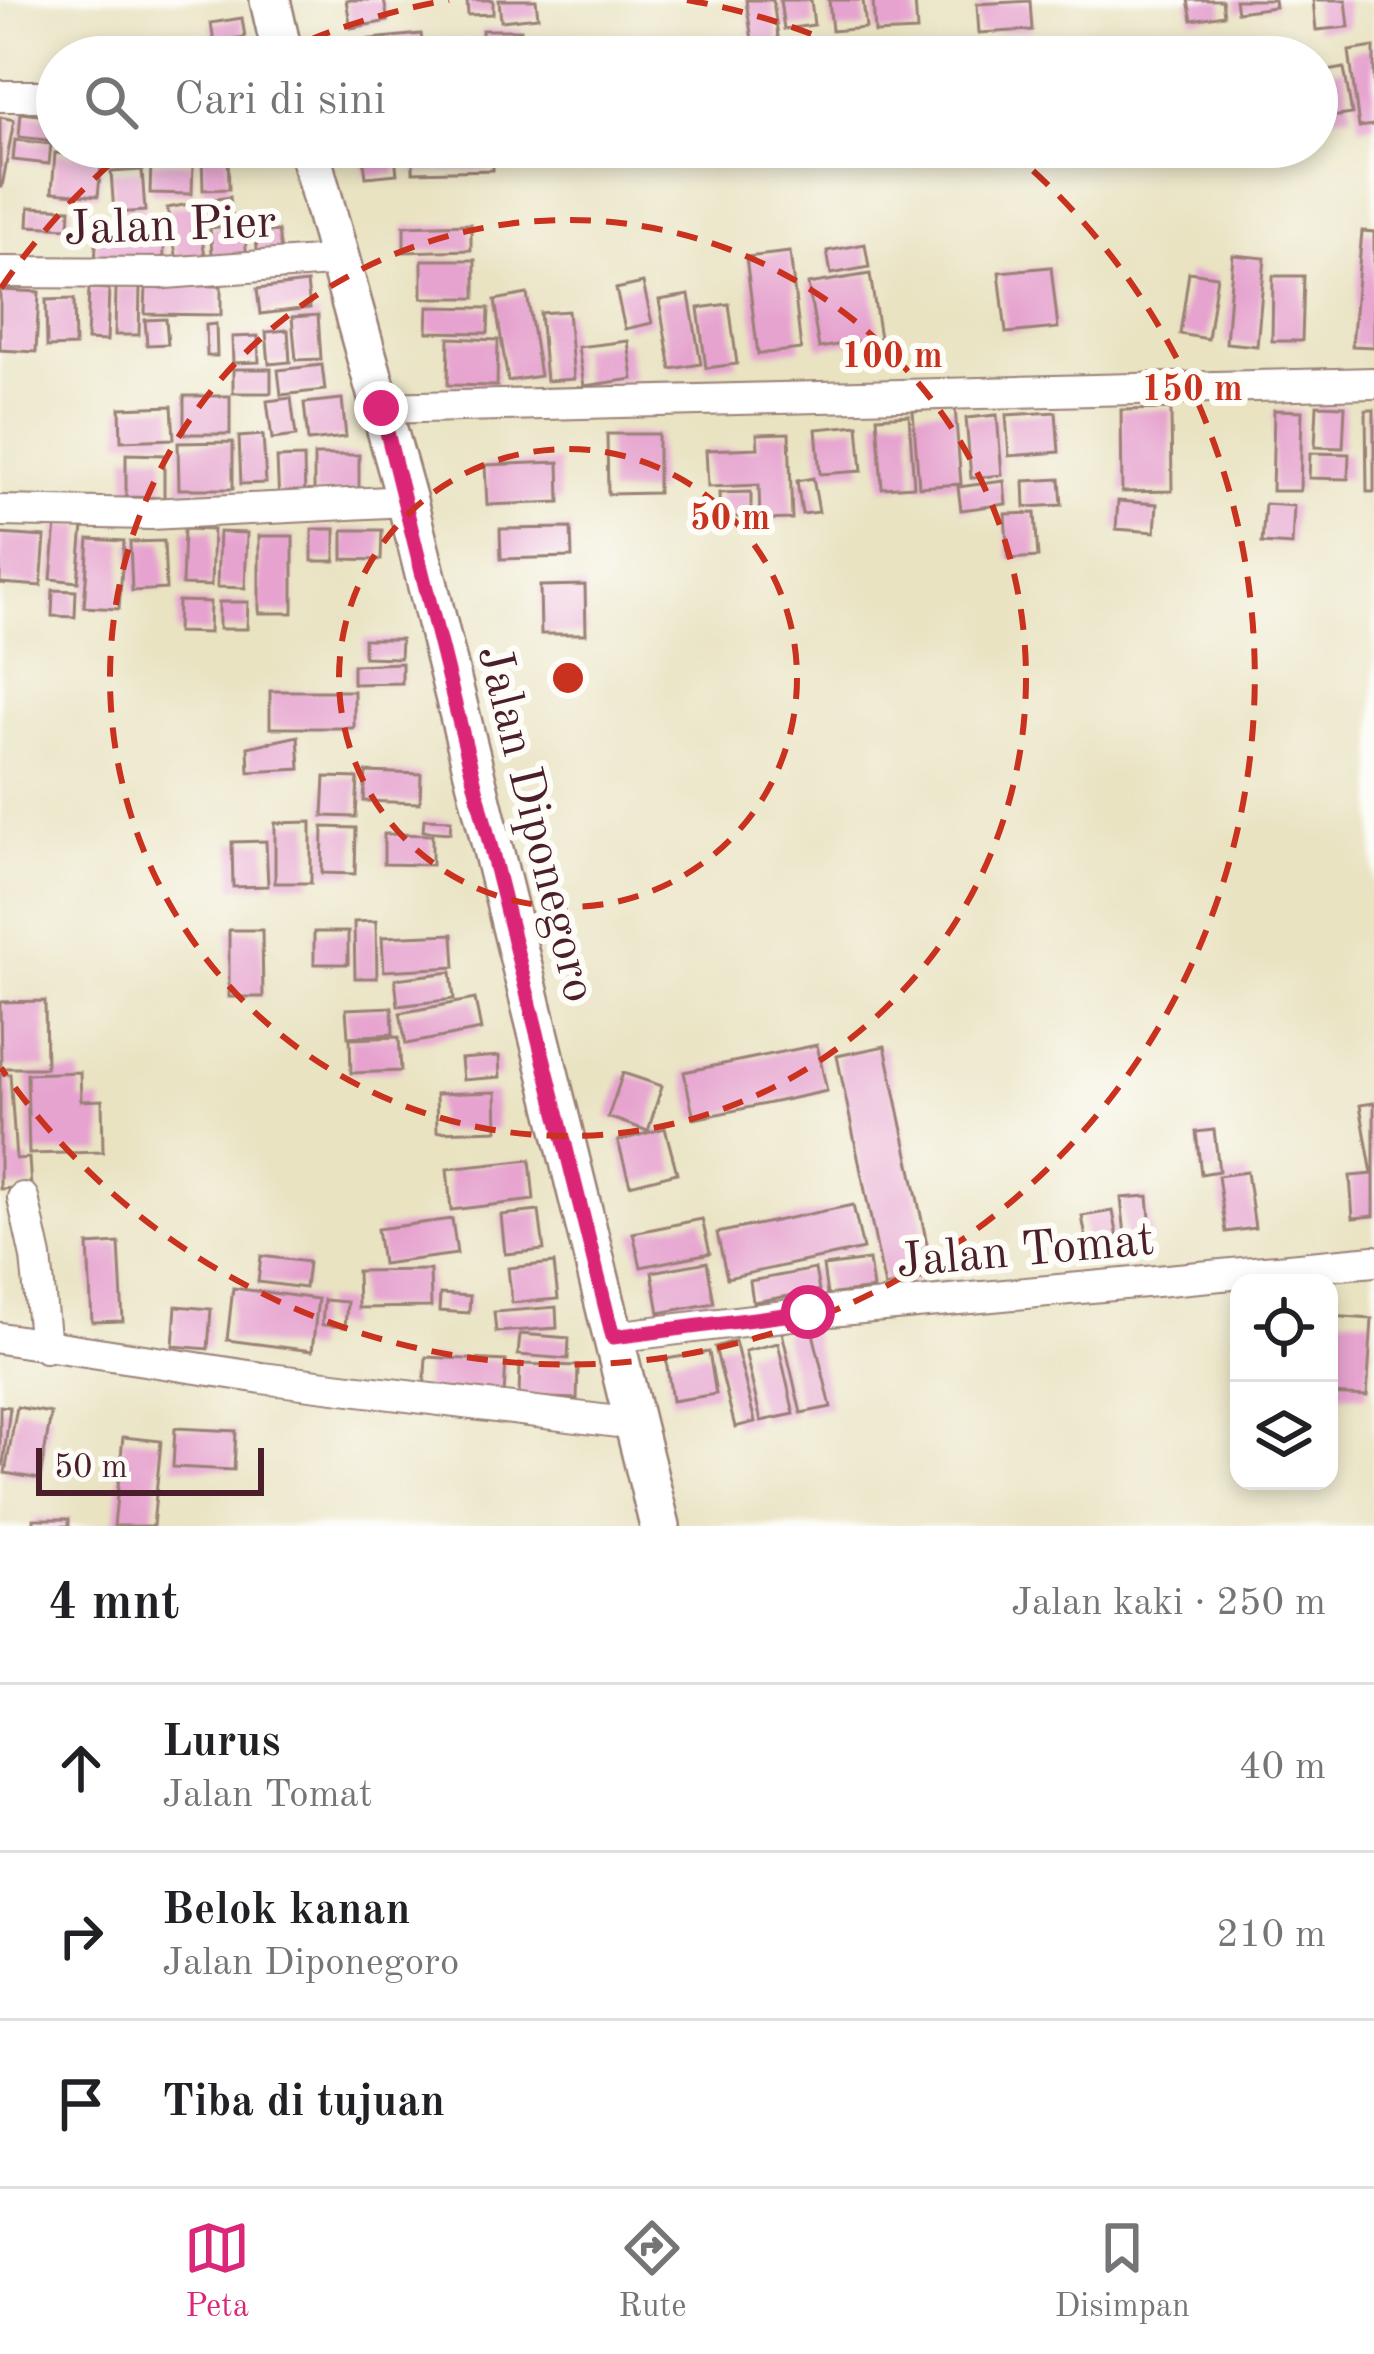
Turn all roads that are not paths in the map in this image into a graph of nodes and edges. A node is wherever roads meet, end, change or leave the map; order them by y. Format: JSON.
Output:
{"nodes":[{"id":1,"x":270,"y":0,"type":"edge"},
{"id":2,"x":278,"y":36,"type":"edge"},
{"id":3,"x":0,"y":96,"type":"edge"},
{"id":4,"x":36,"y":96,"type":"edge"},
{"id":5,"x":315,"y":168,"type":"edge"},
{"id":6,"x":344,"y":260,"type":"junction"},
{"id":7,"x":0,"y":272,"type":"edge"},
{"id":8,"x":1374,"y":383,"type":"edge"},
{"id":9,"x":381,"y":408,"type":"junction"},
{"id":10,"x":407,"y":501,"type":"junction"},
{"id":11,"x":0,"y":511,"type":"edge"},
{"id":12,"x":23,"y":1198,"type":"dead end"},
{"id":13,"x":1374,"y":1261,"type":"edge"},
{"id":14,"x":613,"y":1337,"type":"junction"},
{"id":15,"x":0,"y":1338,"type":"edge"},
{"id":16,"x":45,"y":1347,"type":"junction"},
{"id":17,"x":634,"y":1424,"type":"junction"},
{"id":18,"x":660,"y":1526,"type":"edge"}],
"edges":[{"from":1,"to":2,"type":"main road"},
{"from":3,"to":4,"type":"street"},
{"from":5,"to":6,"type":"main road","name":"Jalan Diponegoro"},
{"from":6,"to":7,"type":"street","name":"Jalan Pier"},
{"from":6,"to":9,"type":"main road","name":"Jalan Diponegoro"},
{"from":8,"to":9,"type":"street"},
{"from":9,"to":10,"type":"main road","name":"Jalan Diponegoro"},
{"from":10,"to":11,"type":"street"},
{"from":10,"to":14,"type":"main road","name":"Jalan Diponegoro"},
{"from":12,"to":16,"type":"street"},
{"from":13,"to":14,"type":"street","name":"Jalan Tomat"},
{"from":14,"to":17,"type":"main road","name":"Jalan Diponegoro"},
{"from":15,"to":16,"type":"street"},
{"from":16,"to":17,"type":"street"},
{"from":17,"to":18,"type":"main road","name":"Jalan Diponegoro"}]}
